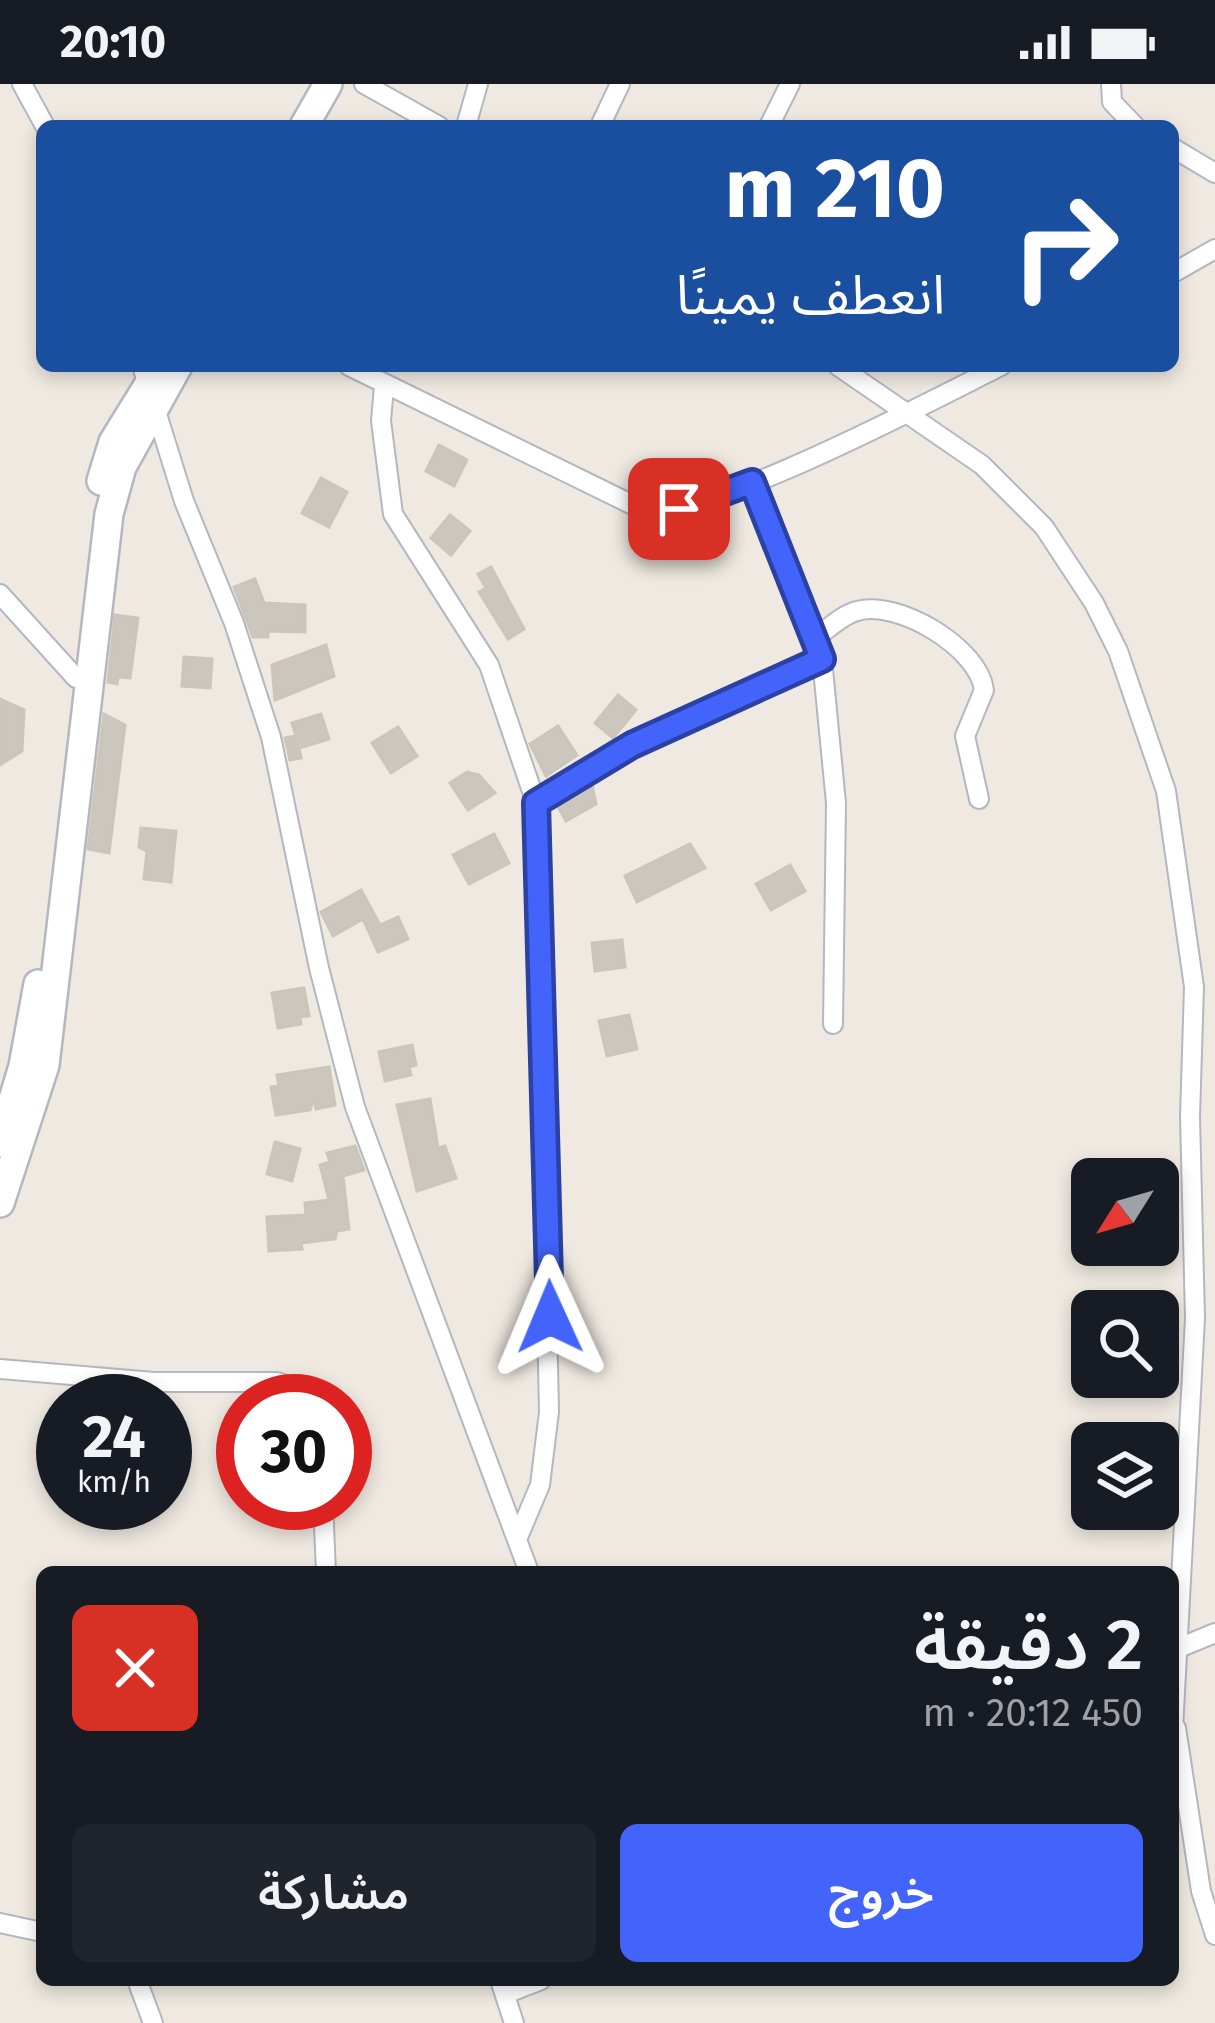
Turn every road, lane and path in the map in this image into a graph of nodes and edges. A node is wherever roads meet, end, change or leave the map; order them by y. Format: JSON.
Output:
{"nodes":[{"id":1,"x":22,"y":84,"type":"edge"},
{"id":2,"x":328,"y":84,"type":"edge"},
{"id":3,"x":346,"y":84,"type":"edge"},
{"id":4,"x":364,"y":84,"type":"edge"},
{"id":5,"x":478,"y":84,"type":"edge"},
{"id":6,"x":620,"y":84,"type":"edge"},
{"id":7,"x":790,"y":84,"type":"edge"},
{"id":8,"x":1111,"y":84,"type":"edge"},
{"id":9,"x":42,"y":120,"type":"edge"},
{"id":10,"x":307,"y":120,"type":"edge"},
{"id":11,"x":326,"y":120,"type":"edge"},
{"id":12,"x":428,"y":120,"type":"edge"},
{"id":13,"x":468,"y":120,"type":"edge"},
{"id":14,"x":603,"y":120,"type":"edge"},
{"id":15,"x":772,"y":120,"type":"edge"},
{"id":16,"x":1129,"y":120,"type":"edge"},
{"id":17,"x":1179,"y":152,"type":"edge"},
{"id":18,"x":1215,"y":173,"type":"edge"},
{"id":19,"x":1215,"y":249,"type":"edge"},
{"id":20,"x":1179,"y":270,"type":"edge"},
{"id":21,"x":360,"y":372,"type":"edge"},
{"id":22,"x":846,"y":372,"type":"edge"},
{"id":23,"x":989,"y":372,"type":"edge"},
{"id":24,"x":151,"y":380,"type":"edge"},
{"id":25,"x":384,"y":386,"type":"junction"},
{"id":26,"x":904,"y":413,"type":"junction"},
{"id":27,"x":752,"y":482,"type":"junction"},
{"id":28,"x":0,"y":594,"type":"edge"},
{"id":29,"x":817,"y":637,"type":"junction"},
{"id":30,"x":822,"y":659,"type":"junction"},
{"id":31,"x":76,"y":678,"type":"junction"},
{"id":32,"x":979,"y":799,"type":"dead end"},
{"id":33,"x":536,"y":803,"type":"junction"},
{"id":34,"x":832,"y":1024,"type":"dead end"},
{"id":35,"x":0,"y":1143,"type":"edge"},
{"id":36,"x":0,"y":1203,"type":"edge"},
{"id":37,"x":0,"y":1369,"type":"edge"},
{"id":38,"x":216,"y":1382,"type":"edge"},
{"id":39,"x":324,"y":1530,"type":"edge"},
{"id":40,"x":518,"y":1538,"type":"junction"},
{"id":41,"x":326,"y":1566,"type":"edge"},
{"id":42,"x":527,"y":1566,"type":"edge"},
{"id":43,"x":1215,"y":1633,"type":"edge"},
{"id":44,"x":1181,"y":1647,"type":"junction"},
{"id":45,"x":1179,"y":1670,"type":"edge"},
{"id":46,"x":1179,"y":1758,"type":"edge"},
{"id":47,"x":0,"y":1923,"type":"edge"},
{"id":48,"x":36,"y":1931,"type":"edge"},
{"id":49,"x":1215,"y":1935,"type":"edge"},
{"id":50,"x":139,"y":1986,"type":"edge"},
{"id":51,"x":502,"y":1987,"type":"edge"},
{"id":52,"x":153,"y":2023,"type":"edge"},
{"id":53,"x":514,"y":2023,"type":"edge"}],
"edges":[{"from":1,"to":9,"type":"street"},
{"from":2,"to":10,"type":"main road"},
{"from":3,"to":11,"type":"main road"},
{"from":4,"to":12,"type":"street"},
{"from":5,"to":13,"type":"street"},
{"from":6,"to":14,"type":"street"},
{"from":7,"to":15,"type":"street"},
{"from":8,"to":16,"type":"street"},
{"from":17,"to":18,"type":"street"},
{"from":19,"to":20,"type":"street"},
{"from":21,"to":25,"type":"street"},
{"from":22,"to":26,"type":"street"},
{"from":23,"to":26,"type":"street"},
{"from":24,"to":31,"type":"main road"},
{"from":24,"to":36,"type":"main road"},
{"from":24,"to":40,"type":"street"},
{"from":25,"to":27,"type":"street"},
{"from":25,"to":33,"type":"street"},
{"from":26,"to":27,"type":"street"},
{"from":26,"to":44,"type":"street"},
{"from":27,"to":29,"type":"street"},
{"from":28,"to":31,"type":"street"},
{"from":29,"to":30,"type":"street"},
{"from":29,"to":32,"type":"street"},
{"from":30,"to":33,"type":"street"},
{"from":30,"to":34,"type":"street"},
{"from":31,"to":35,"type":"main road"},
{"from":33,"to":40,"type":"street"},
{"from":37,"to":38,"type":"street"},
{"from":39,"to":41,"type":"street"},
{"from":40,"to":42,"type":"street"},
{"from":43,"to":44,"type":"street"},
{"from":44,"to":45,"type":"street"},
{"from":46,"to":49,"type":"street"},
{"from":47,"to":48,"type":"street"},
{"from":50,"to":52,"type":"street"},
{"from":51,"to":53,"type":"street"}]}
